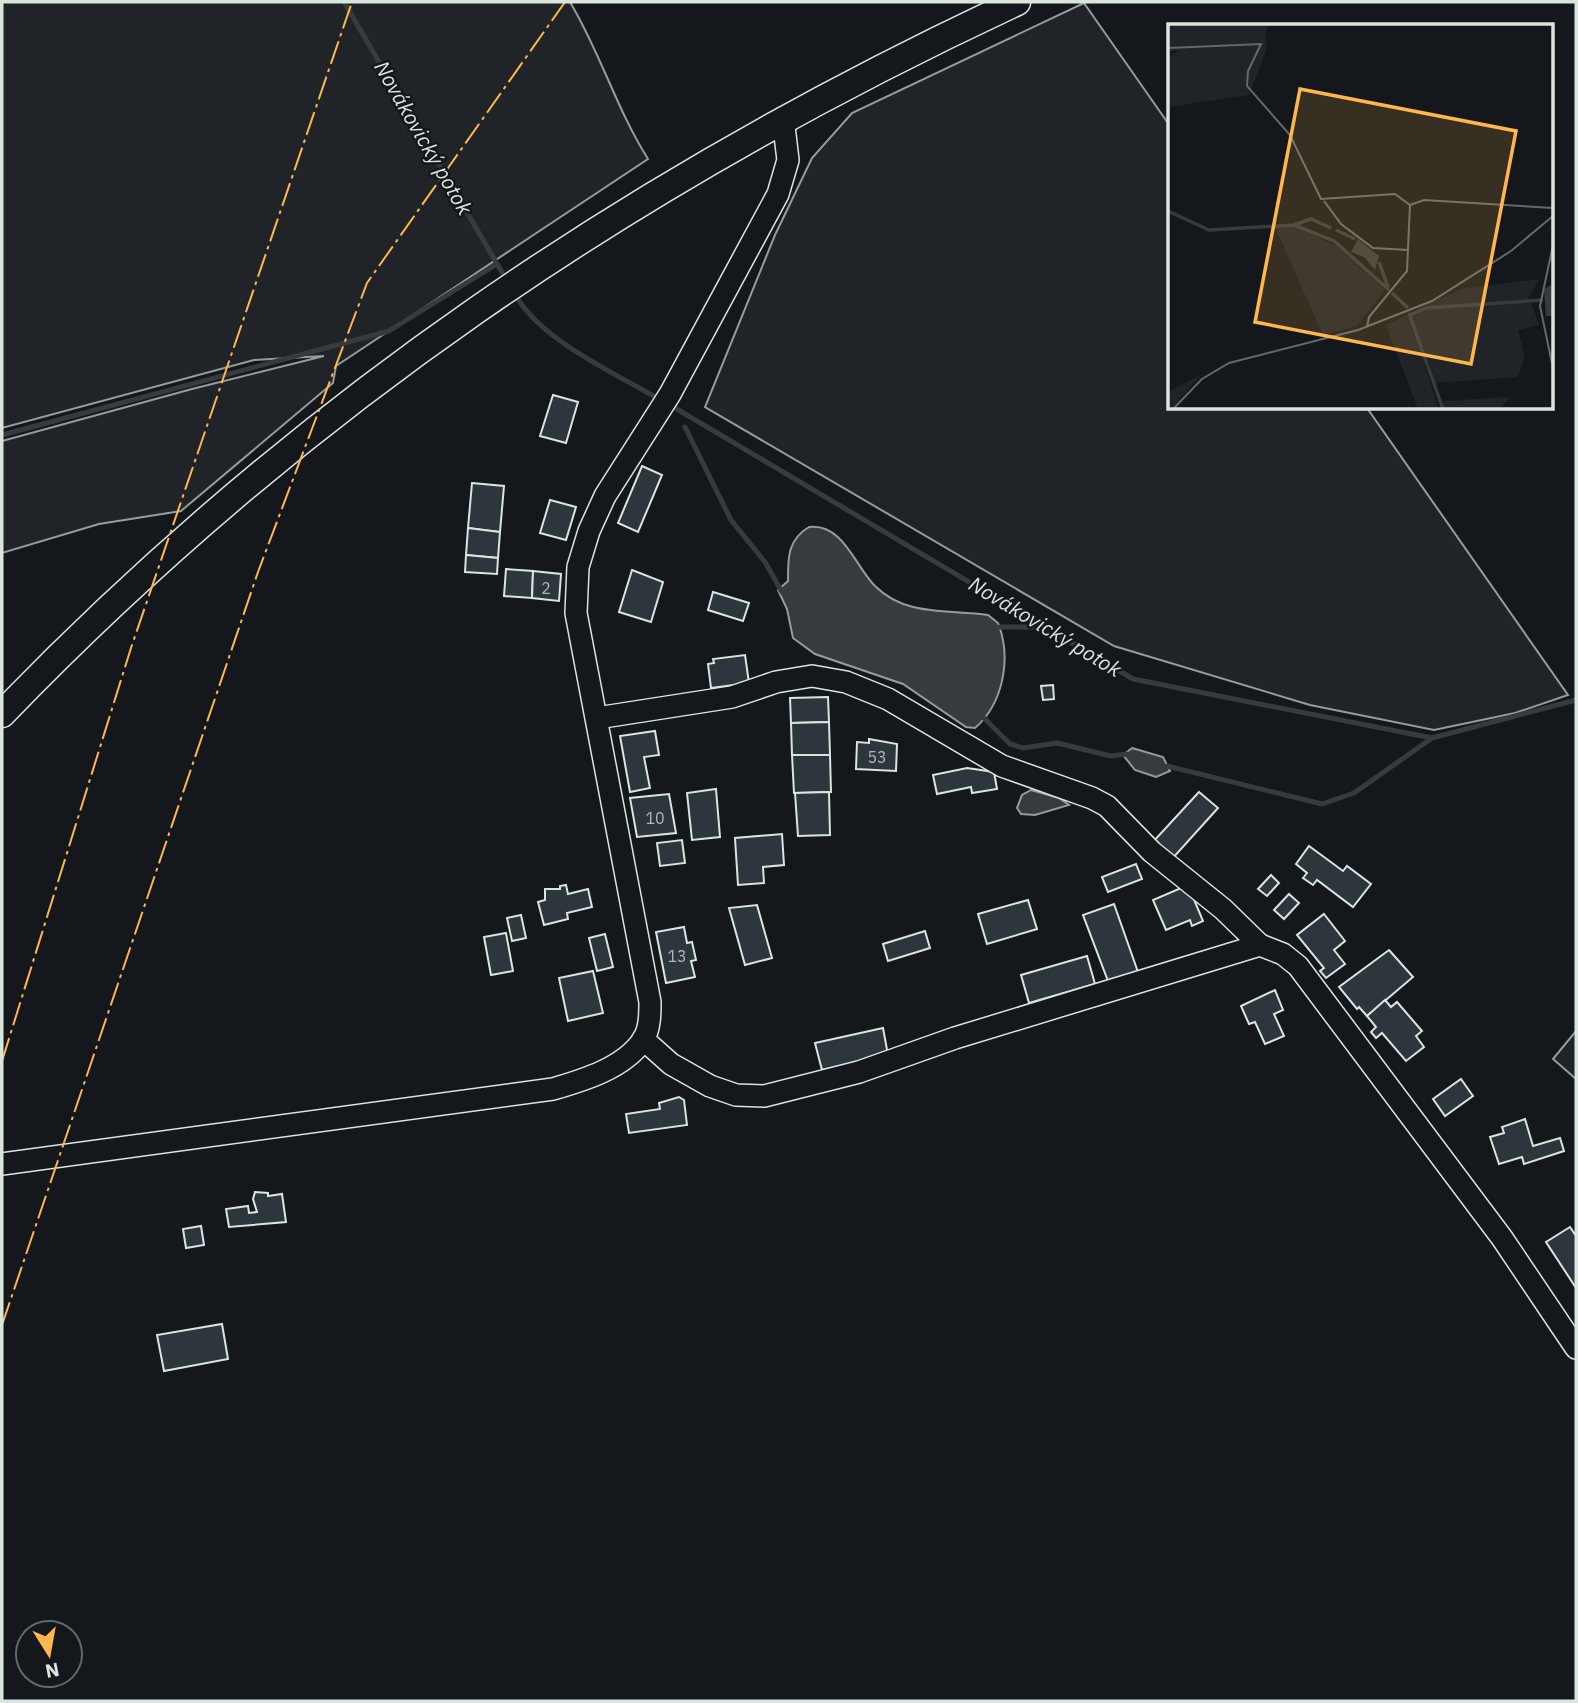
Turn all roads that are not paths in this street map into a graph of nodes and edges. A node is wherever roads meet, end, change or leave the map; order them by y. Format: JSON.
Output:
{"nodes":[{"id":1,"x":1017,"y":2,"type":"edge"},
{"id":2,"x":783,"y":118,"type":"junction"},
{"id":3,"x":2,"y":714,"type":"edge"},
{"id":4,"x":597,"y":718,"type":"junction"},
{"id":5,"x":1260,"y":945,"type":"junction"},
{"id":6,"x":643,"y":1040,"type":"junction"},
{"id":7,"x":2,"y":1164,"type":"edge"},
{"id":8,"x":1576,"y":1348,"type":"edge"}],
"edges":[{"from":1,"to":2,"type":"main road"},
{"from":2,"to":3,"type":"main road"},
{"from":2,"to":4,"type":"street"},
{"from":4,"to":5,"type":"street"},
{"from":4,"to":6,"type":"street"},
{"from":5,"to":6,"type":"street"},
{"from":5,"to":8,"type":"street"},
{"from":6,"to":7,"type":"street"}]}
